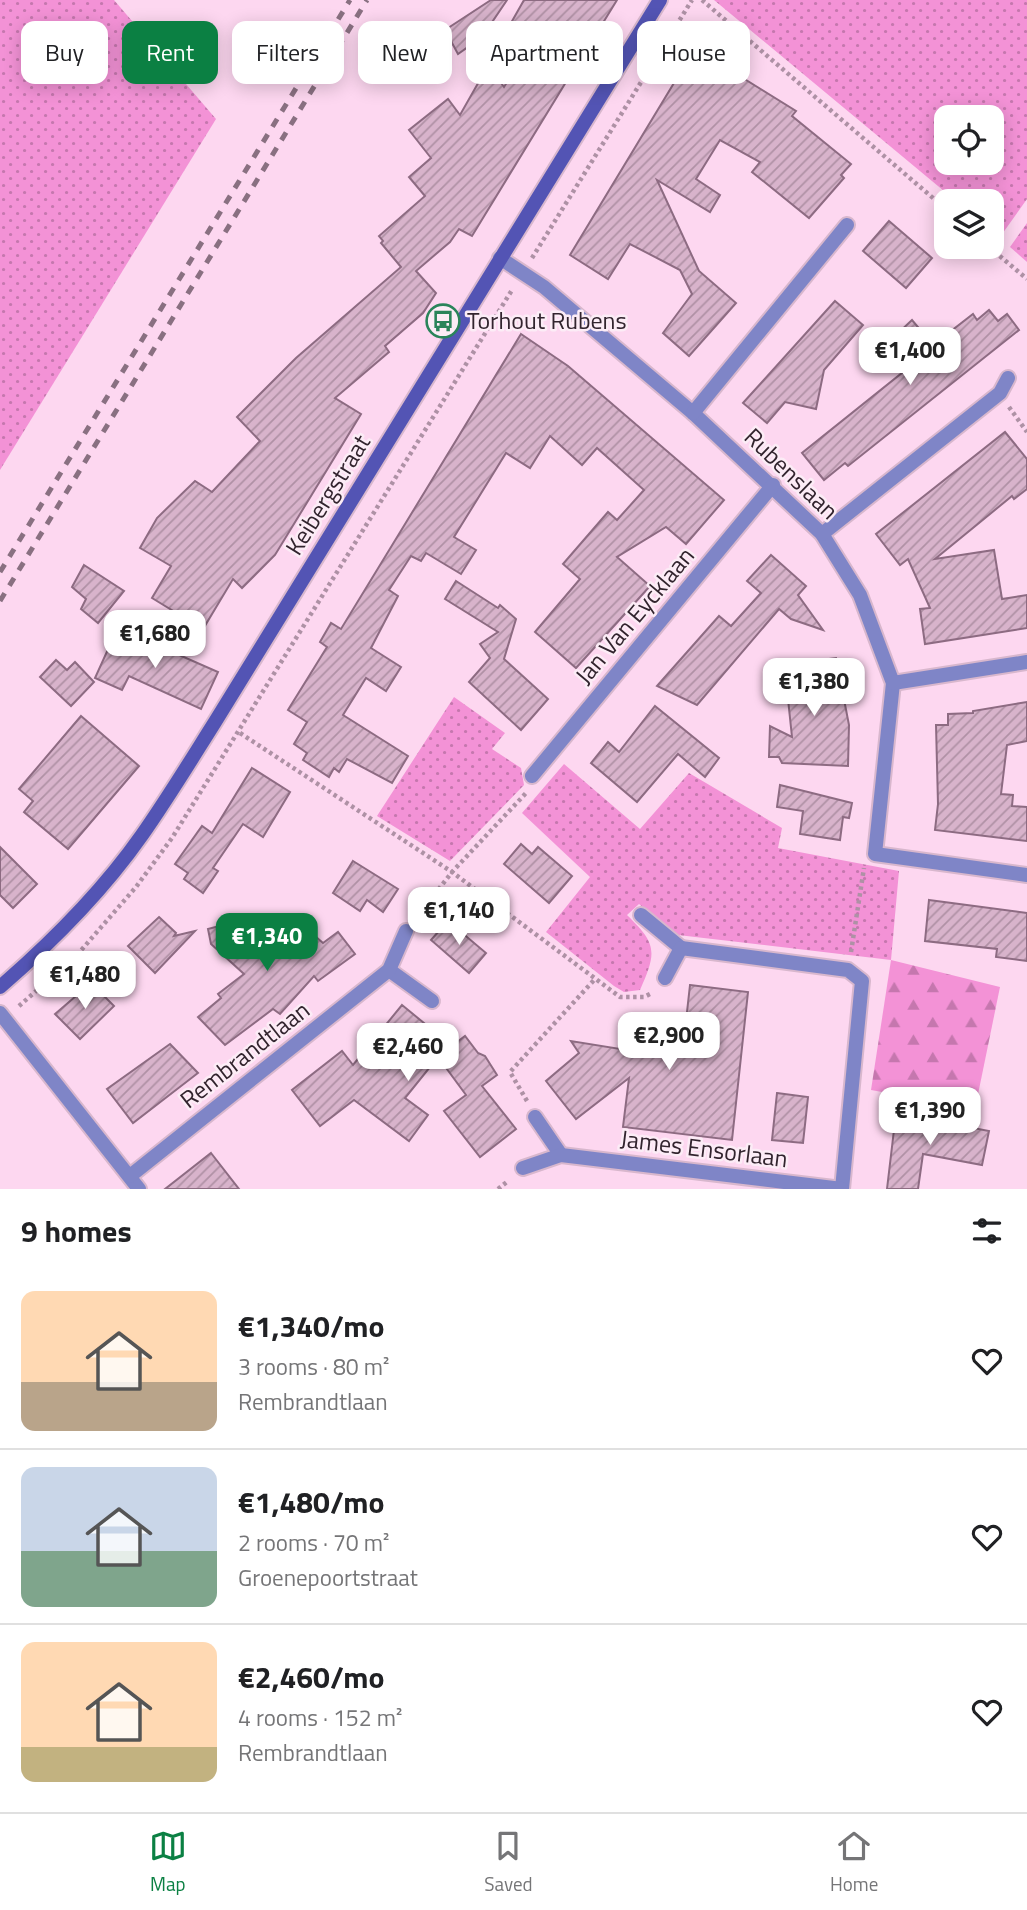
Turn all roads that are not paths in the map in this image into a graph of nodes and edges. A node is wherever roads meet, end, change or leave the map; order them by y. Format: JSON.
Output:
{"nodes":[{"id":1,"x":660,"y":0,"type":"edge"},
{"id":2,"x":847,"y":225,"type":"dead end"},
{"id":3,"x":500,"y":258,"type":"junction"},
{"id":4,"x":1008,"y":378,"type":"dead end"},
{"id":5,"x":693,"y":413,"type":"junction"},
{"id":6,"x":773,"y":485,"type":"junction"},
{"id":7,"x":822,"y":534,"type":"junction"},
{"id":8,"x":1027,"y":662,"type":"edge"},
{"id":9,"x":893,"y":683,"type":"junction"},
{"id":10,"x":533,"y":776,"type":"road end"},
{"id":11,"x":1027,"y":875,"type":"edge"},
{"id":12,"x":641,"y":915,"type":"dead end"},
{"id":13,"x":406,"y":931,"type":"road end"},
{"id":14,"x":681,"y":948,"type":"junction"},
{"id":15,"x":388,"y":970,"type":"junction"},
{"id":16,"x":665,"y":978,"type":"road end"},
{"id":17,"x":0,"y":987,"type":"edge"},
{"id":18,"x":432,"y":1001,"type":"dead end"},
{"id":19,"x":0,"y":1013,"type":"edge"},
{"id":20,"x":536,"y":1117,"type":"road end"},
{"id":21,"x":561,"y":1155,"type":"junction"},
{"id":22,"x":523,"y":1168,"type":"dead end"},
{"id":23,"x":130,"y":1176,"type":"junction"},
{"id":24,"x":139,"y":1189,"type":"edge"},
{"id":25,"x":842,"y":1189,"type":"edge"}],
"edges":[{"from":1,"to":3,"type":"street","name":"Keibergstraat"},
{"from":2,"to":5,"type":"street"},
{"from":3,"to":5,"type":"street","name":"Rubenslaan"},
{"from":3,"to":17,"type":"street","name":"Keibergstraat"},
{"from":4,"to":7,"type":"street"},
{"from":5,"to":6,"type":"street","name":"Rubenslaan"},
{"from":6,"to":7,"type":"street","name":"Rubenslaan"},
{"from":6,"to":10,"type":"street","name":"Jan Van Eycklaan"},
{"from":7,"to":9,"type":"street","name":"Rubenslaan"},
{"from":8,"to":9,"type":"street"},
{"from":9,"to":11,"type":"street","name":"Rubenslaan"},
{"from":12,"to":14,"type":"street"},
{"from":13,"to":15,"type":"street","name":"Rembrandtlaan"},
{"from":14,"to":16,"type":"street"},
{"from":14,"to":25,"type":"street"},
{"from":15,"to":18,"type":"street"},
{"from":15,"to":23,"type":"street","name":"Rembrandtlaan"},
{"from":19,"to":23,"type":"street"},
{"from":20,"to":21,"type":"street"},
{"from":21,"to":22,"type":"street","name":"James Ensorlaan"},
{"from":21,"to":25,"type":"street","name":"James Ensorlaan"},
{"from":23,"to":24,"type":"street"}]}
